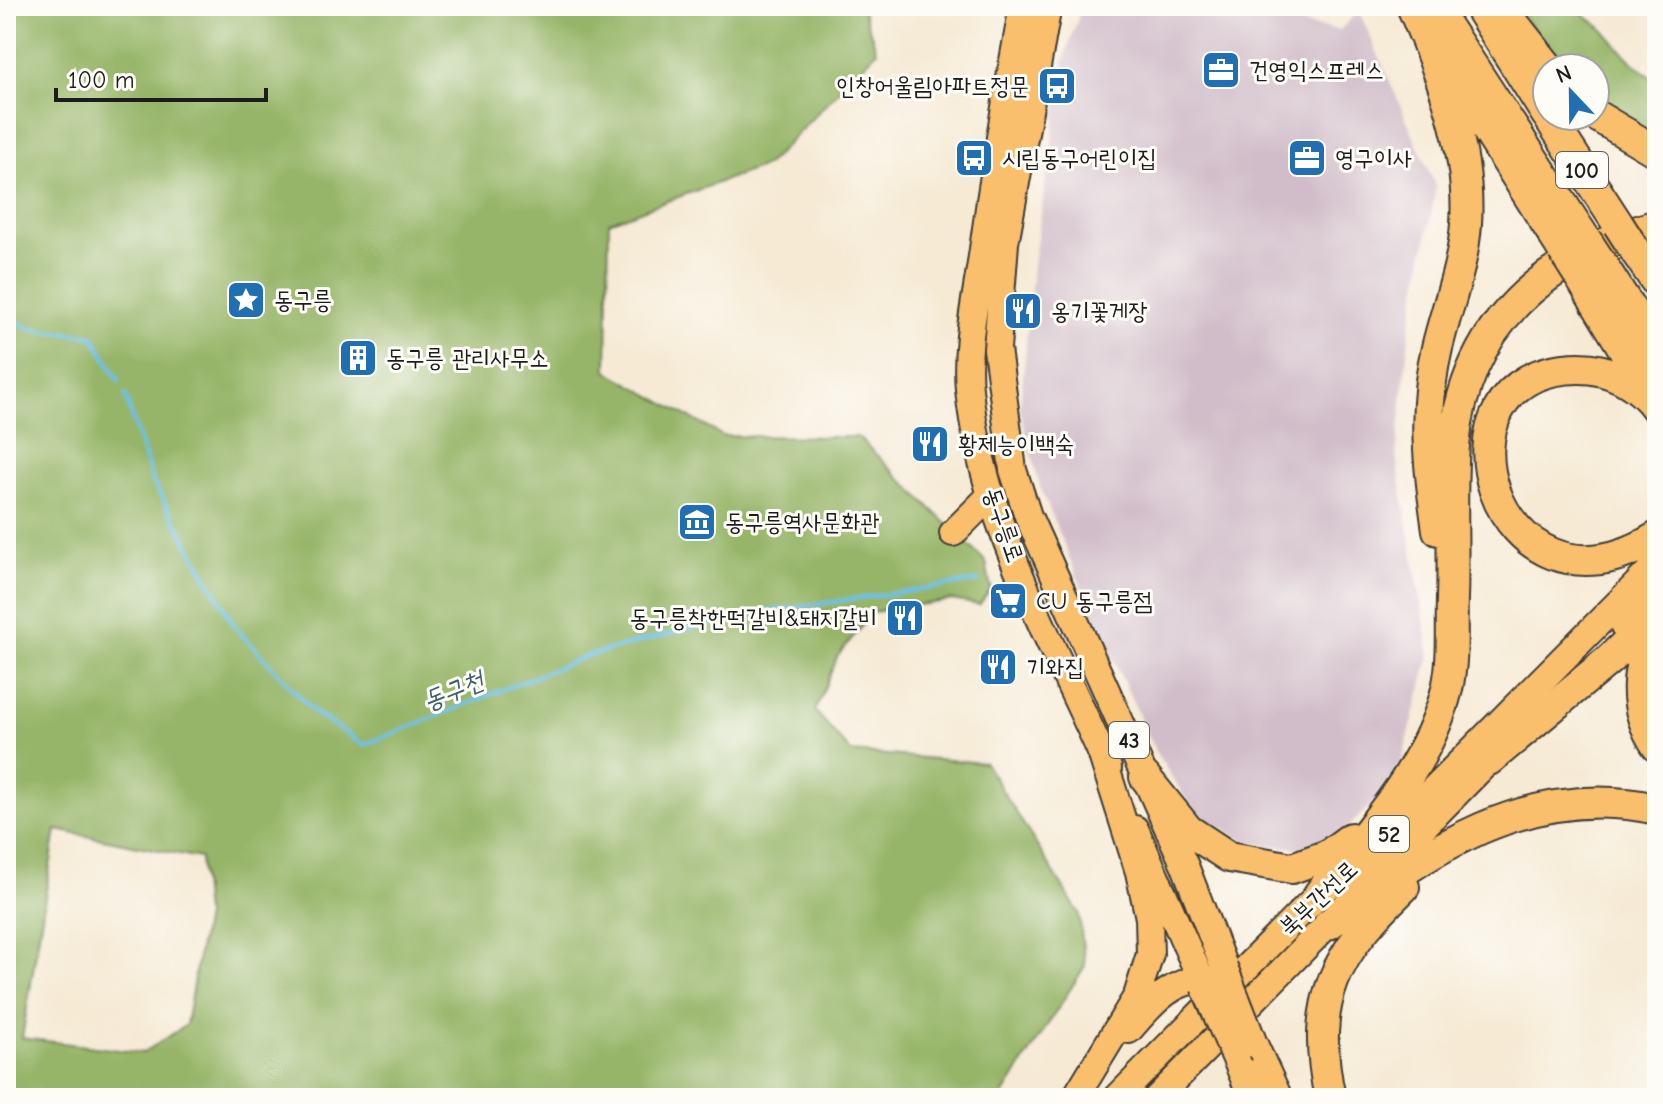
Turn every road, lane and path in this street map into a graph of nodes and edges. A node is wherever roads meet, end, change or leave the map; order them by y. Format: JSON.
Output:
{"nodes":[{"id":1,"x":1023,"y":6,"type":"edge"},
{"id":2,"x":1048,"y":6,"type":"edge"},
{"id":3,"x":1478,"y":6,"type":"edge"},
{"id":4,"x":1500,"y":6,"type":"edge"},
{"id":5,"x":1421,"y":11,"type":"edge"},
{"id":6,"x":1536,"y":52,"type":"edge"},
{"id":7,"x":1531,"y":90,"type":"edge"},
{"id":8,"x":1611,"y":125,"type":"edge"},
{"id":9,"x":1558,"y":132,"type":"edge"},
{"id":10,"x":1657,"y":152,"type":"edge"},
{"id":11,"x":1657,"y":225,"type":"edge"},
{"id":12,"x":1592,"y":272,"type":"junction"},
{"id":13,"x":1657,"y":283,"type":"edge"},
{"id":14,"x":1657,"y":350,"type":"edge"},
{"id":15,"x":1657,"y":401,"type":"edge"},
{"id":16,"x":1657,"y":409,"type":"edge"},
{"id":17,"x":992,"y":494,"type":"junction"},
{"id":18,"x":953,"y":533,"type":"dead end"},
{"id":19,"x":1657,"y":537,"type":"edge"},
{"id":20,"x":1657,"y":564,"type":"edge"},
{"id":21,"x":1657,"y":592,"type":"edge"},
{"id":22,"x":1452,"y":603,"type":"junction"},
{"id":23,"x":1657,"y":613,"type":"edge"},
{"id":24,"x":1657,"y":625,"type":"edge"},
{"id":25,"x":1657,"y":746,"type":"edge"},
{"id":26,"x":1100,"y":749,"type":"junction"},
{"id":27,"x":1489,"y":760,"type":"junction"},
{"id":28,"x":1145,"y":777,"type":"junction"},
{"id":29,"x":1657,"y":809,"type":"edge"},
{"id":30,"x":1375,"y":820,"type":"junction"},
{"id":31,"x":1500,"y":820,"type":"junction"},
{"id":32,"x":1319,"y":894,"type":"junction"},
{"id":33,"x":1329,"y":924,"type":"junction"},
{"id":34,"x":1210,"y":978,"type":"junction"},
{"id":35,"x":1095,"y":1071,"type":"junction"},
{"id":36,"x":1075,"y":1098,"type":"edge"},
{"id":37,"x":1117,"y":1098,"type":"edge"},
{"id":38,"x":1157,"y":1098,"type":"edge"},
{"id":39,"x":1252,"y":1098,"type":"edge"},
{"id":40,"x":1279,"y":1098,"type":"edge"},
{"id":41,"x":1330,"y":1098,"type":"edge"}],
"edges":[{"from":1,"to":17,"type":"main road","name":"동구릉로","number":"43"},
{"from":2,"to":28,"type":"main road","name":"동구릉로","number":"43"},
{"from":3,"to":7,"type":"highway","number":"100"},
{"from":4,"to":6,"type":"highway"},
{"from":5,"to":12,"type":"highway","number":"100","bridge":true},
{"from":5,"to":22,"type":"highway"},
{"from":8,"to":10,"type":"highway"},
{"from":9,"to":13,"type":"highway","number":"100","bridge":true},
{"from":11,"to":22,"type":"highway"},
{"from":12,"to":14,"type":"highway","number":"100"},
{"from":12,"to":15,"type":"highway"},
{"from":16,"to":19,"type":"highway"},
{"from":17,"to":18,"type":"main road"},
{"from":17,"to":26,"type":"main road","name":"동구릉로","number":"43"},
{"from":20,"to":32,"type":"main road","name":"북부간선로","number":"52"},
{"from":21,"to":27,"type":"main road","name":"북부간선로","number":"52"},
{"from":22,"to":30,"type":"highway"},
{"from":23,"to":27,"type":"highway"},
{"from":24,"to":25,"type":"highway"},
{"from":26,"to":34,"type":"main road","name":"동구릉로","number":"43"},
{"from":26,"to":35,"type":"main road"},
{"from":27,"to":33,"type":"main road","name":"북부간선로","number":"52"},
{"from":28,"to":30,"type":"highway"},
{"from":28,"to":34,"type":"main road","name":"동구릉로","number":"43"},
{"from":29,"to":31,"type":"highway"},
{"from":30,"to":32,"type":"highway"},
{"from":31,"to":33,"type":"highway"},
{"from":31,"to":41,"type":"highway"},
{"from":32,"to":37,"type":"main road","name":"북부간선로","number":"52"},
{"from":33,"to":38,"type":"main road","name":"북부간선로","number":"52"},
{"from":34,"to":35,"type":"main road"},
{"from":34,"to":39,"type":"main road","name":"동구릉로","number":"43","bridge":true},
{"from":34,"to":40,"type":"main road","bridge":true},
{"from":35,"to":36,"type":"main road"}]}
